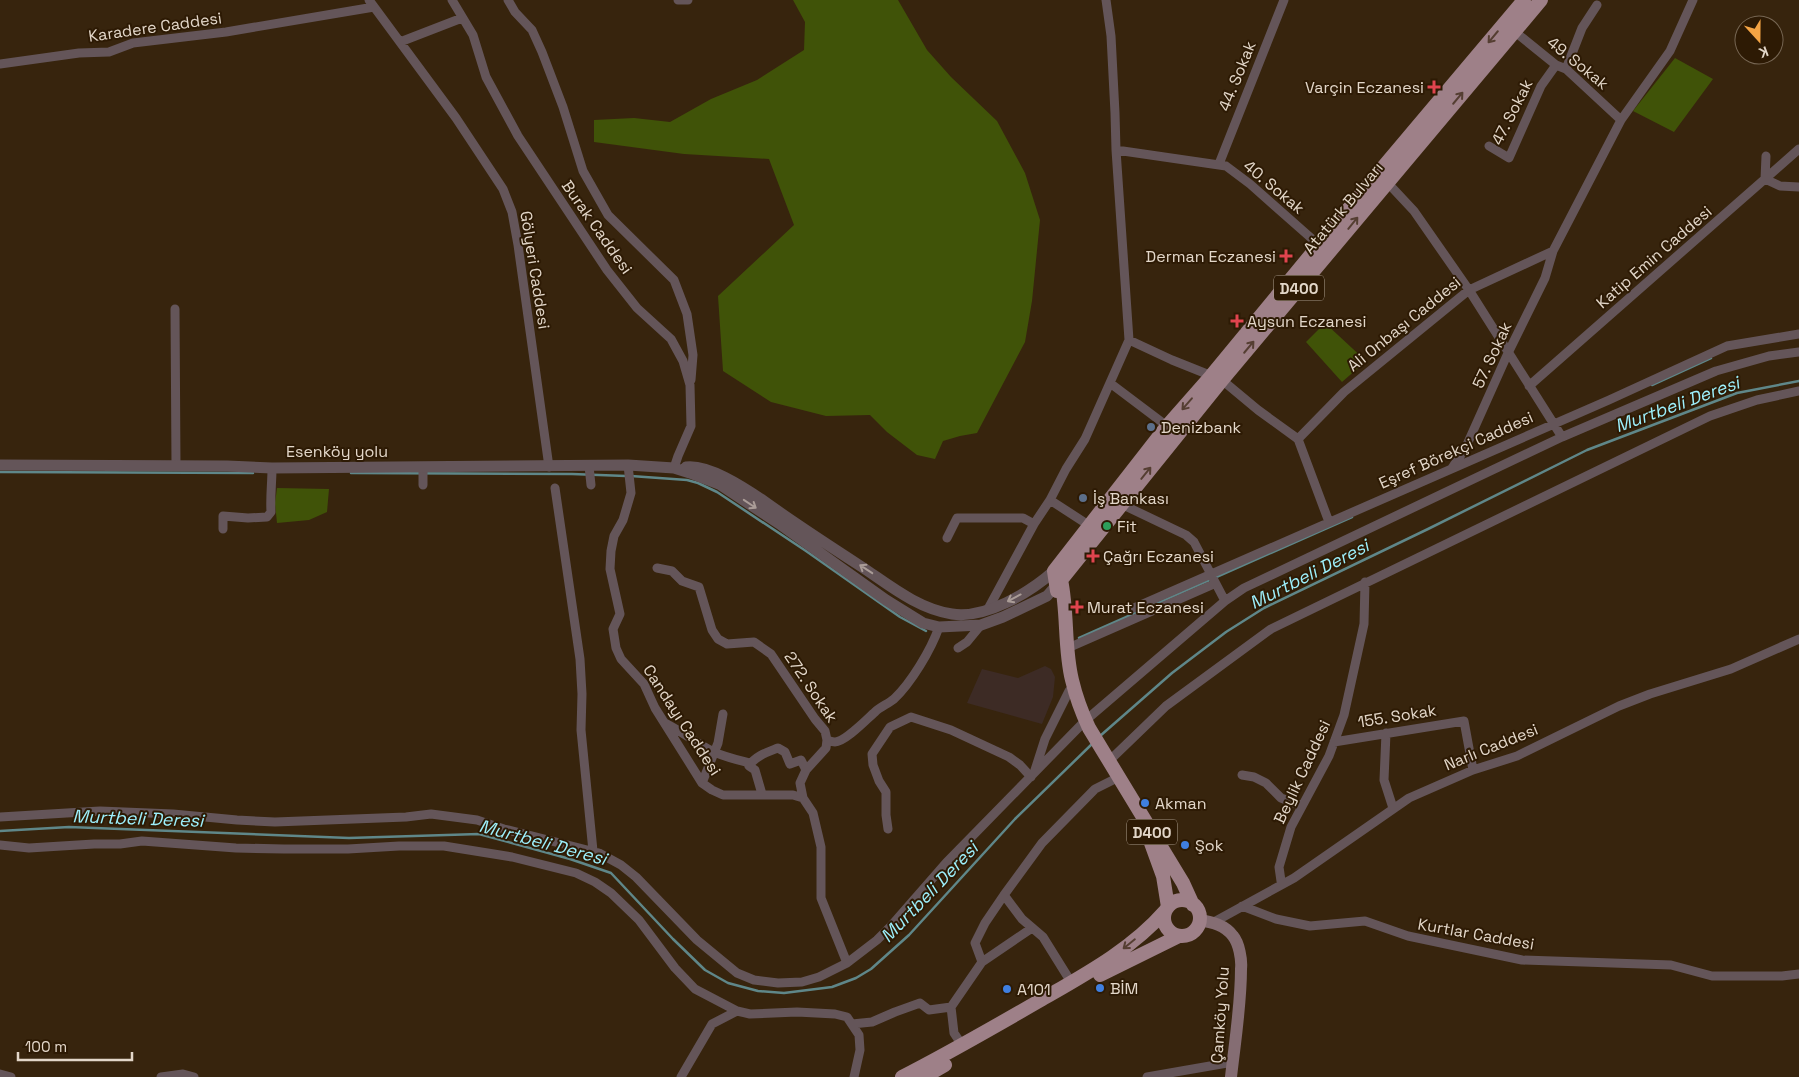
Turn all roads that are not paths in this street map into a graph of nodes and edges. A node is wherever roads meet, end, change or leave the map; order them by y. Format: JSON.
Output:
{"nodes":[{"id":1,"x":452,"y":0,"type":"edge"},
{"id":2,"x":508,"y":0,"type":"edge"},
{"id":3,"x":678,"y":0,"type":"edge"},
{"id":4,"x":688,"y":0,"type":"edge"},
{"id":5,"x":1106,"y":0,"type":"edge"},
{"id":6,"x":1284,"y":0,"type":"edge"},
{"id":7,"x":1524,"y":0,"type":"edge"},
{"id":8,"x":1541,"y":0,"type":"edge"},
{"id":9,"x":1693,"y":0,"type":"edge"},
{"id":10,"x":371,"y":4,"type":"edge"},
{"id":11,"x":1597,"y":5,"type":"dead end"},
{"id":12,"x":462,"y":18,"type":"junction"},
{"id":13,"x":1514,"y":31,"type":"junction"},
{"id":14,"x":400,"y":42,"type":"junction"},
{"id":15,"x":0,"y":64,"type":"edge"},
{"id":16,"x":1556,"y":65,"type":"junction"},
{"id":17,"x":1566,"y":70,"type":"junction"},
{"id":18,"x":1621,"y":120,"type":"junction"},
{"id":19,"x":1489,"y":146,"type":"dead end"},
{"id":20,"x":1799,"y":149,"type":"edge"},
{"id":21,"x":1116,"y":150,"type":"junction"},
{"id":22,"x":1766,"y":156,"type":"dead end"},
{"id":23,"x":1219,"y":164,"type":"junction"},
{"id":24,"x":1383,"y":177,"type":"junction"},
{"id":25,"x":1764,"y":180,"type":"junction"},
{"id":26,"x":1799,"y":187,"type":"edge"},
{"id":27,"x":1319,"y":245,"type":"junction"},
{"id":28,"x":1553,"y":251,"type":"junction"},
{"id":29,"x":1469,"y":290,"type":"junction"},
{"id":30,"x":175,"y":309,"type":"dead end"},
{"id":31,"x":1799,"y":334,"type":"edge"},
{"id":32,"x":1129,"y":340,"type":"junction"},
{"id":33,"x":1799,"y":352,"type":"edge"},
{"id":34,"x":1508,"y":353,"type":"junction"},
{"id":35,"x":1216,"y":378,"type":"junction"},
{"id":36,"x":1110,"y":383,"type":"junction"},
{"id":37,"x":690,"y":385,"type":"junction"},
{"id":38,"x":1529,"y":386,"type":"junction"},
{"id":39,"x":1799,"y":391,"type":"edge"},
{"id":40,"x":1167,"y":426,"type":"junction"},
{"id":41,"x":1556,"y":429,"type":"junction"},
{"id":42,"x":1298,"y":439,"type":"junction"},
{"id":43,"x":0,"y":465,"type":"edge"},
{"id":44,"x":176,"y":466,"type":"junction"},
{"id":45,"x":550,"y":467,"type":"junction"},
{"id":46,"x":674,"y":468,"type":"junction"},
{"id":47,"x":1452,"y":468,"type":"junction"},
{"id":48,"x":272,"y":471,"type":"junction"},
{"id":49,"x":628,"y":473,"type":"junction"},
{"id":50,"x":555,"y":488,"type":"dead end"},
{"id":51,"x":1050,"y":500,"type":"junction"},
{"id":52,"x":1121,"y":504,"type":"junction"},
{"id":53,"x":1330,"y":522,"type":"junction"},
{"id":54,"x":1034,"y":524,"type":"junction"},
{"id":55,"x":1090,"y":526,"type":"junction"},
{"id":56,"x":223,"y":529,"type":"dead end"},
{"id":57,"x":948,"y":538,"type":"dead end"},
{"id":58,"x":657,"y":568,"type":"dead end"},
{"id":59,"x":1212,"y":579,"type":"junction"},
{"id":60,"x":1056,"y":582,"type":"junction"},
{"id":61,"x":1365,"y":582,"type":"junction"},
{"id":62,"x":1225,"y":601,"type":"junction"},
{"id":63,"x":988,"y":609,"type":"junction"},
{"id":64,"x":1129,"y":610,"type":"dead end"},
{"id":65,"x":981,"y":625,"type":"junction"},
{"id":66,"x":939,"y":628,"type":"junction"},
{"id":67,"x":1799,"y":639,"type":"edge"},
{"id":68,"x":958,"y":648,"type":"dead end"},
{"id":69,"x":1068,"y":648,"type":"junction"},
{"id":70,"x":1069,"y":690,"type":"junction"},
{"id":71,"x":723,"y":714,"type":"dead end"},
{"id":72,"x":664,"y":723,"type":"junction"},
{"id":73,"x":1085,"y":726,"type":"junction"},
{"id":74,"x":1386,"y":733,"type":"junction"},
{"id":75,"x":827,"y":740,"type":"junction"},
{"id":76,"x":1334,"y":742,"type":"junction"},
{"id":77,"x":714,"y":752,"type":"junction"},
{"id":78,"x":750,"y":763,"type":"junction"},
{"id":79,"x":1107,"y":764,"type":"junction"},
{"id":80,"x":806,"y":770,"type":"junction"},
{"id":81,"x":1473,"y":770,"type":"junction"},
{"id":82,"x":1242,"y":774,"type":"dead end"},
{"id":83,"x":1031,"y":777,"type":"junction"},
{"id":84,"x":1113,"y":780,"type":"junction"},
{"id":85,"x":702,"y":783,"type":"junction"},
{"id":86,"x":762,"y":794,"type":"junction"},
{"id":87,"x":803,"y":798,"type":"junction"},
{"id":88,"x":1302,"y":806,"type":"junction"},
{"id":89,"x":1393,"y":808,"type":"junction"},
{"id":90,"x":0,"y":817,"type":"edge"},
{"id":91,"x":888,"y":829,"type":"dead end"},
{"id":92,"x":0,"y":845,"type":"edge"},
{"id":93,"x":593,"y":851,"type":"junction"},
{"id":94,"x":1283,"y":884,"type":"junction"},
{"id":95,"x":1004,"y":895,"type":"junction"},
{"id":96,"x":1193,"y":905,"type":"junction"},
{"id":97,"x":1242,"y":906,"type":"junction"},
{"id":98,"x":1167,"y":909,"type":"junction"},
{"id":99,"x":1199,"y":920,"type":"junction"},
{"id":100,"x":1214,"y":922,"type":"junction"},
{"id":101,"x":1032,"y":928,"type":"junction"},
{"id":102,"x":1179,"y":936,"type":"junction"},
{"id":103,"x":982,"y":962,"type":"junction"},
{"id":104,"x":848,"y":963,"type":"junction"},
{"id":105,"x":1799,"y":974,"type":"edge"},
{"id":106,"x":1071,"y":982,"type":"junction"},
{"id":107,"x":951,"y":1007,"type":"junction"},
{"id":108,"x":737,"y":1011,"type":"junction"},
{"id":109,"x":852,"y":1024,"type":"junction"},
{"id":110,"x":962,"y":1045,"type":"junction"},
{"id":111,"x":1233,"y":1062,"type":"junction"},
{"id":112,"x":0,"y":1074,"type":"edge"},
{"id":113,"x":11,"y":1077,"type":"edge"},
{"id":114,"x":161,"y":1077,"type":"edge"},
{"id":115,"x":194,"y":1077,"type":"edge"},
{"id":116,"x":681,"y":1077,"type":"edge"},
{"id":117,"x":854,"y":1077,"type":"edge"},
{"id":118,"x":902,"y":1077,"type":"edge"},
{"id":119,"x":924,"y":1077,"type":"edge"},
{"id":120,"x":1146,"y":1077,"type":"edge"},
{"id":121,"x":1231,"y":1077,"type":"edge"}],
"edges":[{"from":1,"to":12,"type":"street","name":"Burak Caddesi"},
{"from":2,"to":37,"type":"street"},
{"from":3,"to":4,"type":"street"},
{"from":5,"to":21,"type":"street"},
{"from":6,"to":23,"type":"street","name":"44. Sokak"},
{"from":7,"to":24,"type":"main road","name":"Atatürk Bulvarı","number":"D400","one_way":true},
{"from":8,"to":13,"type":"main road","name":"Atatürk Bulvarı","number":"D400"},
{"from":9,"to":18,"type":"street"},
{"from":10,"to":14,"type":"street","name":"Gölyeri Caddesi"},
{"from":10,"to":15,"type":"street","name":"Karadere Caddesi"},
{"from":11,"to":17,"type":"street"},
{"from":12,"to":14,"type":"street"},
{"from":12,"to":37,"type":"street","name":"Burak Caddesi"},
{"from":13,"to":16,"type":"street","name":"49. Sokak"},
{"from":24,"to":13,"type":"main road","name":"Atatürk Bulvarı","number":"D400","one_way":true},
{"from":14,"to":45,"type":"street","name":"Gölyeri Caddesi"},
{"from":16,"to":17,"type":"street","name":"49. Sokak"},
{"from":16,"to":19,"type":"street","name":"47. Sokak"},
{"from":17,"to":18,"type":"street","name":"49. Sokak"},
{"from":18,"to":28,"type":"street"},
{"from":20,"to":25,"type":"street","name":"Katip Emin Caddesi"},
{"from":21,"to":23,"type":"street","name":"40. Sokak"},
{"from":21,"to":32,"type":"street"},
{"from":22,"to":25,"type":"street"},
{"from":23,"to":27,"type":"street","name":"40. Sokak"},
{"from":24,"to":27,"type":"main road","name":"Atatürk Bulvarı","number":"D400"},
{"from":24,"to":29,"type":"street"},
{"from":35,"to":24,"type":"main road","name":"Atatürk Bulvarı","number":"D400","one_way":true},
{"from":25,"to":26,"type":"street"},
{"from":25,"to":38,"type":"street","name":"Katip Emin Caddesi"},
{"from":27,"to":35,"type":"main road","name":"Atatürk Bulvarı","number":"D400"},
{"from":28,"to":29,"type":"street","name":"Ali Onbaşı Caddesi"},
{"from":28,"to":34,"type":"street","name":"57. Sokak"},
{"from":29,"to":34,"type":"street"},
{"from":29,"to":42,"type":"street","name":"Ali Onbaşı Caddesi"},
{"from":30,"to":44,"type":"street"},
{"from":31,"to":41,"type":"street","name":"Eşref Börekçi Caddesi"},
{"from":32,"to":35,"type":"street"},
{"from":32,"to":36,"type":"street"},
{"from":33,"to":41,"type":"street"},
{"from":34,"to":38,"type":"street"},
{"from":34,"to":47,"type":"street","name":"57. Sokak"},
{"from":35,"to":40,"type":"main road","name":"Atatürk Bulvarı","number":"D400","one_way":true},
{"from":35,"to":42,"type":"street"},
{"from":52,"to":35,"type":"main road","name":"Atatürk Bulvarı","number":"D400","one_way":true},
{"from":36,"to":40,"type":"street"},
{"from":36,"to":51,"type":"street"},
{"from":37,"to":46,"type":"street","name":"Burak Caddesi"},
{"from":38,"to":41,"type":"street"},
{"from":39,"to":61,"type":"street"},
{"from":40,"to":55,"type":"main road","name":"Atatürk Bulvarı","number":"D400"},
{"from":41,"to":47,"type":"street","name":"Eşref Börekçi Caddesi"},
{"from":41,"to":62,"type":"street"},
{"from":42,"to":53,"type":"street"},
{"from":43,"to":44,"type":"street","name":"Esenköy yolu"},
{"from":44,"to":48,"type":"street","name":"Esenköy yolu"},
{"from":45,"to":48,"type":"street","name":"Esenköy yolu"},
{"from":45,"to":49,"type":"street","name":"Esenköy yolu"},
{"from":46,"to":49,"type":"street","name":"Esenköy yolu"},
{"from":63,"to":46,"type":"street","one_way":true},
{"from":46,"to":66,"type":"street","one_way":true},
{"from":47,"to":53,"type":"street","name":"Eşref Börekçi Caddesi"},
{"from":48,"to":56,"type":"street"},
{"from":49,"to":72,"type":"street","name":"Candayı Caddesi"},
{"from":50,"to":93,"type":"street"},
{"from":51,"to":54,"type":"street"},
{"from":51,"to":55,"type":"street"},
{"from":52,"to":59,"type":"street"},
{"from":52,"to":60,"type":"main road","name":"Atatürk Bulvarı","number":"D400"},
{"from":53,"to":59,"type":"street","name":"Eşref Börekçi Caddesi"},
{"from":54,"to":57,"type":"street"},
{"from":54,"to":63,"type":"street"},
{"from":55,"to":60,"type":"main road","name":"Atatürk Bulvarı","number":"D400"},
{"from":58,"to":75,"type":"street","name":"272. Sokak"},
{"from":59,"to":62,"type":"street"},
{"from":59,"to":64,"type":"street","name":"Eşref Börekçi Caddesi"},
{"from":59,"to":69,"type":"street","name":"Eşref Börekçi Caddesi"},
{"from":60,"to":63,"type":"street","one_way":true},
{"from":60,"to":65,"type":"street"},
{"from":60,"to":69,"type":"main road","number":"D400"},
{"from":60,"to":70,"type":"main road","number":"D400"},
{"from":61,"to":76,"type":"street","name":"Beylik Caddesi"},
{"from":61,"to":79,"type":"street"},
{"from":62,"to":73,"type":"street"},
{"from":65,"to":66,"type":"street"},
{"from":65,"to":68,"type":"street"},
{"from":66,"to":75,"type":"street"},
{"from":67,"to":81,"type":"street","name":"Narlı Caddesi"},
{"from":69,"to":73,"type":"main road","number":"D400"},
{"from":70,"to":73,"type":"main road","number":"D400"},
{"from":70,"to":83,"type":"street"},
{"from":71,"to":77,"type":"street"},
{"from":72,"to":77,"type":"street"},
{"from":72,"to":85,"type":"street","name":"Candayı Caddesi"},
{"from":73,"to":79,"type":"main road","number":"D400"},
{"from":73,"to":83,"type":"street"},
{"from":74,"to":76,"type":"street","name":"155. Sokak"},
{"from":74,"to":81,"type":"street","name":"155. Sokak"},
{"from":74,"to":89,"type":"street"},
{"from":75,"to":80,"type":"street","name":"272. Sokak"},
{"from":76,"to":88,"type":"street","name":"Beylik Caddesi"},
{"from":77,"to":78,"type":"street"},
{"from":77,"to":85,"type":"street"},
{"from":78,"to":80,"type":"street"},
{"from":78,"to":86,"type":"street"},
{"from":79,"to":84,"type":"main road","number":"D400"},
{"from":79,"to":96,"type":"main road","number":"D400"},
{"from":80,"to":87,"type":"street"},
{"from":81,"to":89,"type":"street","name":"Narlı Caddesi"},
{"from":82,"to":88,"type":"street"},
{"from":83,"to":91,"type":"street"},
{"from":83,"to":104,"type":"street"},
{"from":84,"to":95,"type":"street"},
{"from":84,"to":98,"type":"main road","number":"D400"},
{"from":85,"to":86,"type":"street","name":"Candayı Caddesi"},
{"from":86,"to":87,"type":"street","name":"Candayı Caddesi"},
{"from":87,"to":104,"type":"street"},
{"from":88,"to":94,"type":"street","name":"Beylik Caddesi"},
{"from":89,"to":94,"type":"street","name":"Narlı Caddesi"},
{"from":90,"to":93,"type":"street"},
{"from":92,"to":108,"type":"street"},
{"from":93,"to":104,"type":"street"},
{"from":94,"to":97,"type":"street","name":"Narlı Caddesi"},
{"from":95,"to":101,"type":"street"},
{"from":95,"to":103,"type":"street"},
{"from":96,"to":98,"type":"main road"},
{"from":96,"to":99,"type":"main road","number":"D400"},
{"from":97,"to":100,"type":"street","name":"Narlı Caddesi"},
{"from":97,"to":105,"type":"street","name":"Kurtlar Caddesi"},
{"from":98,"to":102,"type":"main road","number":"D400"},
{"from":98,"to":106,"type":"main road","one_way":true},
{"from":99,"to":100,"type":"main road","name":"Çamköy Yolu"},
{"from":99,"to":102,"type":"main road"},
{"from":100,"to":111,"type":"main road","name":"Çamköy Yolu"},
{"from":101,"to":103,"type":"street"},
{"from":101,"to":106,"type":"street"},
{"from":102,"to":119,"type":"main road"},
{"from":103,"to":107,"type":"street"},
{"from":106,"to":110,"type":"main road"},
{"from":107,"to":109,"type":"street"},
{"from":107,"to":110,"type":"street"},
{"from":108,"to":109,"type":"street"},
{"from":108,"to":116,"type":"street"},
{"from":109,"to":117,"type":"street"},
{"from":110,"to":118,"type":"main road"},
{"from":111,"to":120,"type":"street"},
{"from":111,"to":121,"type":"main road","name":"Çamköy Yolu"},
{"from":112,"to":113,"type":"street"},
{"from":114,"to":115,"type":"street"}]}
